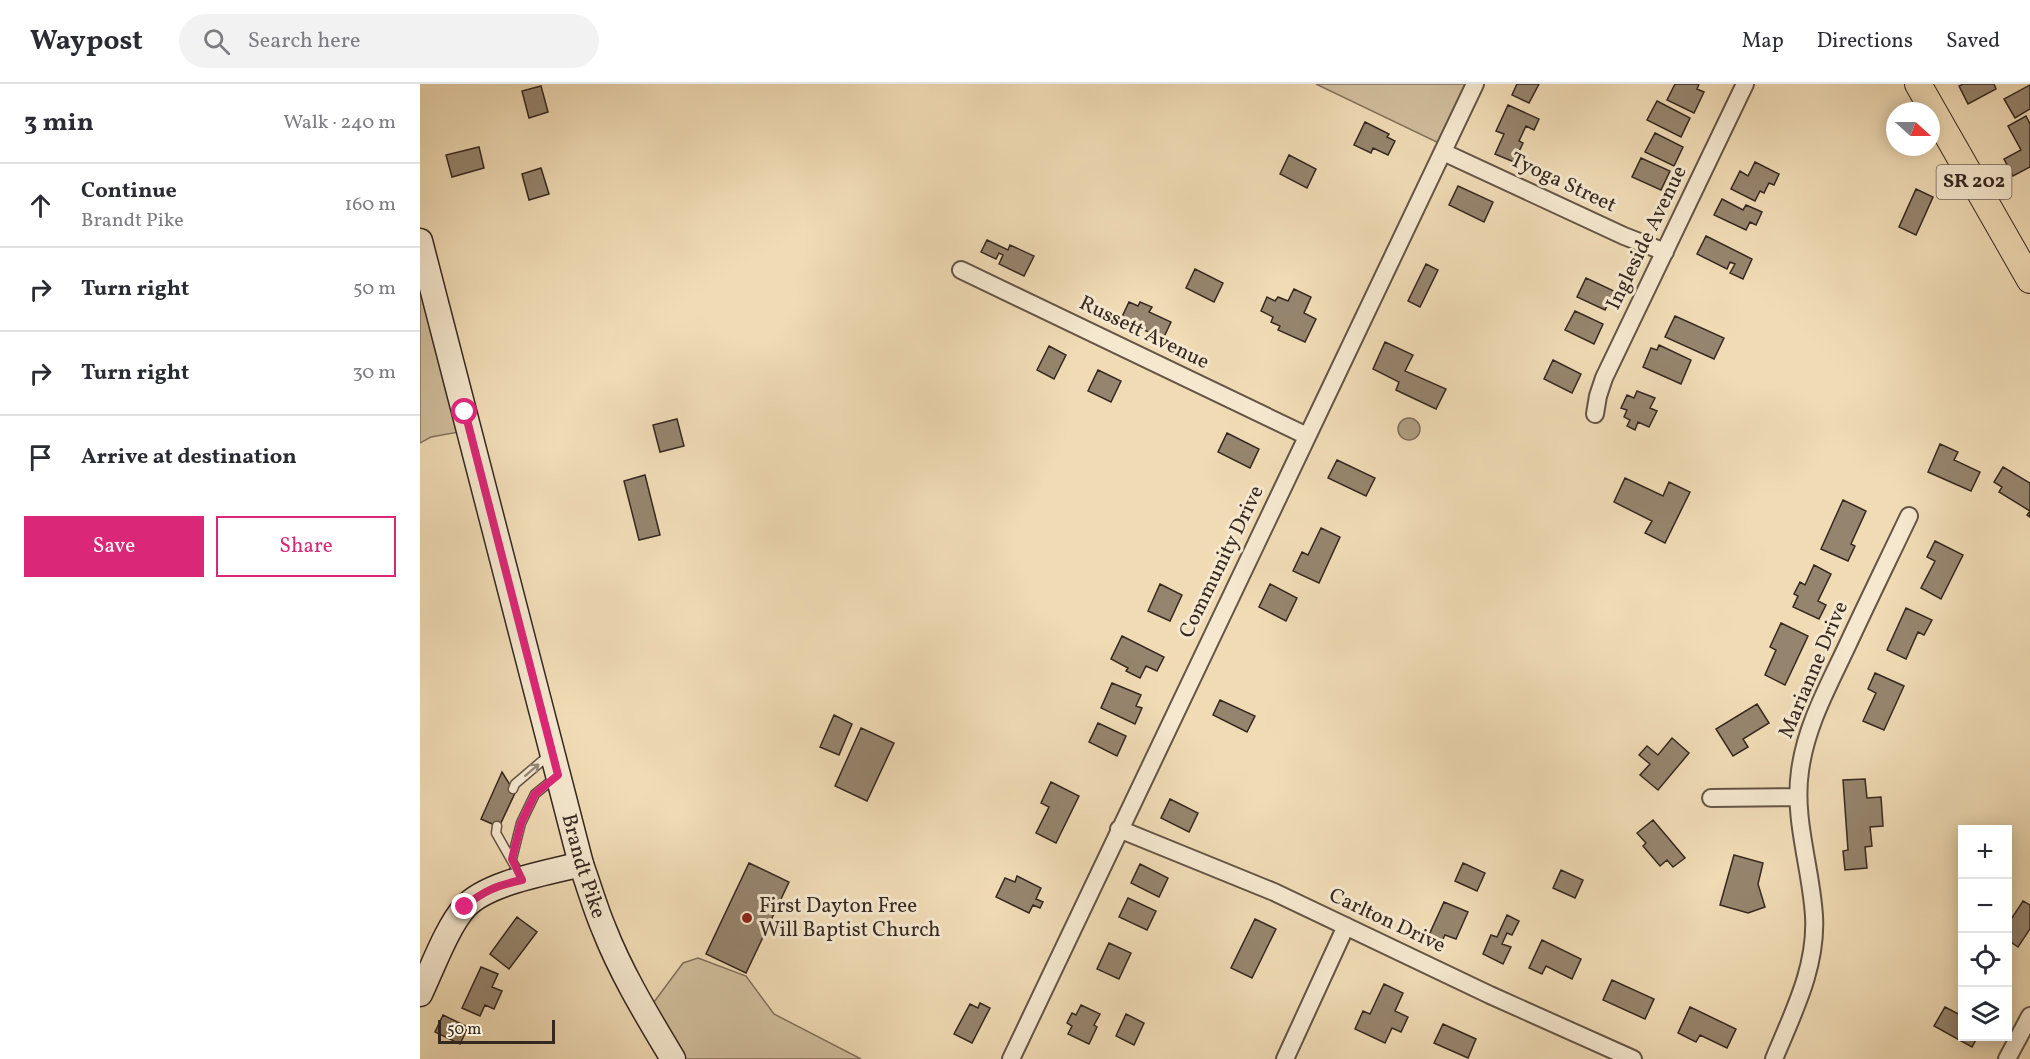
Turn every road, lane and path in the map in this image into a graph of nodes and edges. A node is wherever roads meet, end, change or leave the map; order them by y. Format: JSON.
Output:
{"nodes":[{"id":1,"x":1475,"y":84,"type":"edge"},
{"id":2,"x":1745,"y":84,"type":"edge"},
{"id":3,"x":1918,"y":84,"type":"edge"},
{"id":4,"x":1443,"y":152,"type":"junction"},
{"id":5,"x":420,"y":241,"type":"edge"},
{"id":6,"x":1665,"y":252,"type":"junction"},
{"id":7,"x":961,"y":270,"type":"dead end"},
{"id":8,"x":2030,"y":280,"type":"edge"},
{"id":9,"x":1595,"y":414,"type":"dead end"},
{"id":10,"x":1307,"y":436,"type":"junction"},
{"id":11,"x":1909,"y":516,"type":"dead end"},
{"id":12,"x":555,"y":764,"type":"junction"},
{"id":13,"x":513,"y":789,"type":"dead end"},
{"id":14,"x":1798,"y":797,"type":"junction"},
{"id":15,"x":1711,"y":798,"type":"dead end"},
{"id":16,"x":497,"y":826,"type":"dead end"},
{"id":17,"x":1119,"y":829,"type":"junction"},
{"id":18,"x":581,"y":864,"type":"junction"},
{"id":19,"x":517,"y":870,"type":"junction"},
{"id":20,"x":1346,"y":926,"type":"junction"},
{"id":21,"x":420,"y":994,"type":"edge"},
{"id":22,"x":2030,"y":1016,"type":"edge"},
{"id":23,"x":674,"y":1059,"type":"edge"},
{"id":24,"x":1011,"y":1059,"type":"edge"},
{"id":25,"x":1285,"y":1059,"type":"edge"},
{"id":26,"x":1633,"y":1059,"type":"edge"},
{"id":27,"x":1774,"y":1059,"type":"edge"},
{"id":28,"x":2007,"y":1059,"type":"edge"}],
"edges":[{"from":1,"to":4,"type":"street","name":"Community Drive"},
{"from":2,"to":6,"type":"street","name":"Ingleside Avenue"},
{"from":3,"to":8,"type":"main road","number":"SR 202"},
{"from":4,"to":6,"type":"street","name":"Tyoga Street"},
{"from":4,"to":10,"type":"street","name":"Community Drive"},
{"from":5,"to":12,"type":"main road","name":"Brandt Pike"},
{"from":6,"to":9,"type":"street","name":"Ingleside Avenue"},
{"from":7,"to":10,"type":"street","name":"Russett Avenue"},
{"from":10,"to":17,"type":"street","name":"Community Drive"},
{"from":11,"to":14,"type":"street","name":"Marianne Drive"},
{"from":13,"to":12,"type":"lane","one_way":true},
{"from":12,"to":18,"type":"main road","name":"Brandt Pike"},
{"from":12,"to":19,"type":"lane"},
{"from":14,"to":15,"type":"street"},
{"from":14,"to":27,"type":"street","name":"Marianne Drive"},
{"from":16,"to":19,"type":"lane"},
{"from":17,"to":20,"type":"street","name":"Carlton Drive"},
{"from":17,"to":24,"type":"street","name":"Community Drive"},
{"from":18,"to":19,"type":"main road"},
{"from":18,"to":23,"type":"main road","name":"Brandt Pike"},
{"from":19,"to":21,"type":"main road"},
{"from":20,"to":25,"type":"street"},
{"from":20,"to":26,"type":"street","name":"Carlton Drive"},
{"from":22,"to":28,"type":"street"}]}
